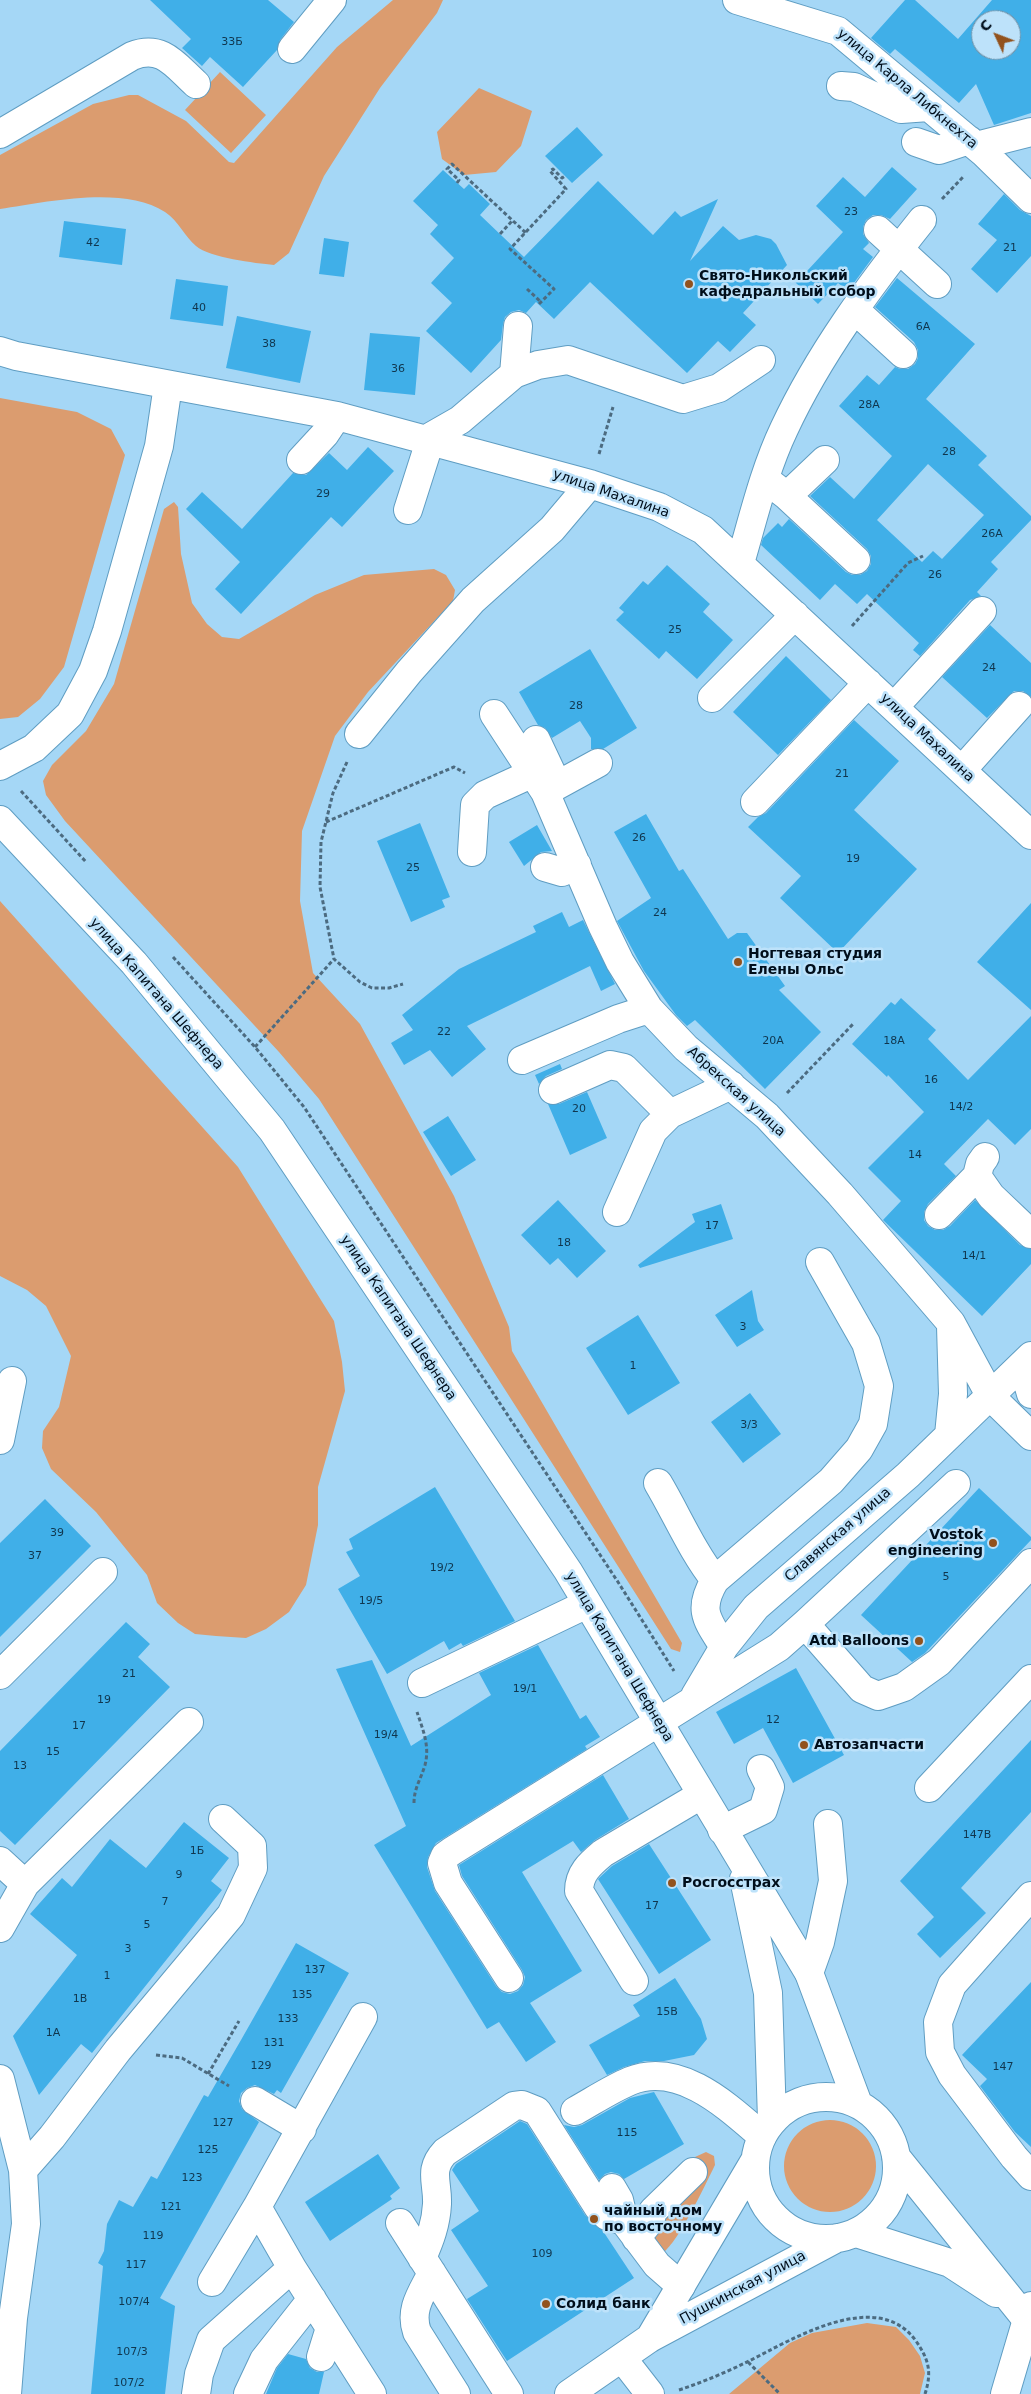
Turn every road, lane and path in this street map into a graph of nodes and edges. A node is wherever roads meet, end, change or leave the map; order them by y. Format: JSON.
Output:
{"nodes":[{"id":1,"x":332,"y":0,"type":"edge"},
{"id":2,"x":736,"y":0,"type":"edge"},
{"id":3,"x":292,"y":49,"type":"dead end"},
{"id":4,"x":196,"y":84,"type":"dead end"},
{"id":5,"x":841,"y":86,"type":"dead end"},
{"id":6,"x":929,"y":107,"type":"junction"},
{"id":7,"x":0,"y":134,"type":"edge"},
{"id":8,"x":1029,"y":136,"type":"edge"},
{"id":9,"x":916,"y":142,"type":"dead end"},
{"id":10,"x":977,"y":147,"type":"junction"},
{"id":11,"x":565,"y":176,"type":"dead end"},
{"id":12,"x":457,"y":182,"type":"dead end"},
{"id":13,"x":1031,"y":199,"type":"edge"},
{"id":14,"x":922,"y":220,"type":"joint"},
{"id":15,"x":512,"y":221,"type":"junction"},
{"id":16,"x":878,"y":230,"type":"dead end"},
{"id":17,"x":526,"y":233,"type":"junction"},
{"id":18,"x":500,"y":234,"type":"dead end"},
{"id":19,"x":899,"y":249,"type":"junction"},
{"id":20,"x":937,"y":284,"type":"dead end"},
{"id":21,"x":527,"y":289,"type":"dead end"},
{"id":22,"x":855,"y":310,"type":"junction"},
{"id":23,"x":518,"y":326,"type":"dead end"},
{"id":24,"x":0,"y":351,"type":"edge"},
{"id":25,"x":903,"y":354,"type":"dead end"},
{"id":26,"x":761,"y":360,"type":"dead end"},
{"id":27,"x":514,"y":374,"type":"junction"},
{"id":28,"x":622,"y":377,"type":"junction"},
{"id":29,"x":168,"y":385,"type":"junction"},
{"id":30,"x":337,"y":416,"type":"junction"},
{"id":31,"x":428,"y":440,"type":"junction"},
{"id":32,"x":301,"y":460,"type":"dead end"},
{"id":33,"x":825,"y":460,"type":"dead end"},
{"id":34,"x":766,"y":479,"type":"junction"},
{"id":35,"x":590,"y":484,"type":"junction"},
{"id":36,"x":787,"y":496,"type":"junction"},
{"id":37,"x":408,"y":510,"type":"dead end"},
{"id":38,"x":922,"y":556,"type":"dead end"},
{"id":39,"x":856,"y":560,"type":"dead end"},
{"id":40,"x":740,"y":563,"type":"junction"},
{"id":41,"x":982,"y":612,"type":"dead end"},
{"id":42,"x":795,"y":615,"type":"junction"},
{"id":43,"x":832,"y":649,"type":"junction"},
{"id":44,"x":868,"y":683,"type":"junction"},
{"id":45,"x":712,"y":698,"type":"dead end"},
{"id":46,"x":1019,"y":706,"type":"dead end"},
{"id":47,"x":894,"y":707,"type":"junction"},
{"id":48,"x":494,"y":714,"type":"dead end"},
{"id":49,"x":359,"y":734,"type":"joint"},
{"id":50,"x":536,"y":740,"type":"dead end"},
{"id":51,"x":598,"y":763,"type":"dead end"},
{"id":52,"x":0,"y":766,"type":"edge"},
{"id":53,"x":962,"y":770,"type":"junction"},
{"id":54,"x":539,"y":783,"type":"junction"},
{"id":55,"x":498,"y":791,"type":"junction"},
{"id":56,"x":756,"y":802,"type":"dead end"},
{"id":57,"x":0,"y":820,"type":"edge"},
{"id":58,"x":326,"y":822,"type":"junction"},
{"id":59,"x":1031,"y":835,"type":"edge"},
{"id":60,"x":472,"y":852,"type":"dead end"},
{"id":61,"x":577,"y":866,"type":"junction"},
{"id":62,"x":545,"y":867,"type":"dead end"},
{"id":63,"x":334,"y":959,"type":"junction"},
{"id":64,"x":403,"y":984,"type":"dead end"},
{"id":65,"x":649,"y":1009,"type":"junction"},
{"id":66,"x":854,"y":1023,"type":"dead end"},
{"id":67,"x":255,"y":1047,"type":"dead end"},
{"id":68,"x":522,"y":1060,"type":"dead end"},
{"id":69,"x":731,"y":1085,"type":"junction"},
{"id":70,"x":553,"y":1090,"type":"dead end"},
{"id":71,"x":670,"y":1114,"type":"junction"},
{"id":72,"x":767,"y":1116,"type":"junction"},
{"id":73,"x":617,"y":1212,"type":"dead end"},
{"id":74,"x":939,"y":1215,"type":"dead end"},
{"id":75,"x":1031,"y":1234,"type":"edge"},
{"id":76,"x":820,"y":1262,"type":"dead end"},
{"id":77,"x":951,"y":1323,"type":"junction"},
{"id":78,"x":1031,"y":1356,"type":"edge"},
{"id":79,"x":1031,"y":1377,"type":"edge"},
{"id":80,"x":12,"y":1381,"type":"dead end"},
{"id":81,"x":1031,"y":1394,"type":"edge"},
{"id":82,"x":991,"y":1396,"type":"junction"},
{"id":83,"x":1,"y":1429,"type":"edge"},
{"id":84,"x":949,"y":1435,"type":"junction"},
{"id":85,"x":1031,"y":1436,"type":"edge"},
{"id":86,"x":658,"y":1483,"type":"dead end"},
{"id":87,"x":956,"y":1484,"type":"dead end"},
{"id":88,"x":1031,"y":1563,"type":"edge"},
{"id":89,"x":103,"y":1572,"type":"dead end"},
{"id":90,"x":716,"y":1580,"type":"junction"},
{"id":91,"x":587,"y":1604,"type":"junction"},
{"id":92,"x":805,"y":1624,"type":"junction"},
{"id":93,"x":724,"y":1647,"type":"junction"},
{"id":94,"x":0,"y":1675,"type":"edge"},
{"id":95,"x":1031,"y":1679,"type":"edge"},
{"id":96,"x":422,"y":1683,"type":"joint"},
{"id":97,"x":693,"y":1701,"type":"junction"},
{"id":98,"x":189,"y":1722,"type":"dead end"},
{"id":99,"x":658,"y":1722,"type":"junction"},
{"id":100,"x":761,"y":1768,"type":"dead end"},
{"id":101,"x":929,"y":1788,"type":"dead end"},
{"id":102,"x":701,"y":1795,"type":"junction"},
{"id":103,"x":414,"y":1803,"type":"dead end"},
{"id":104,"x":223,"y":1819,"type":"dead end"},
{"id":105,"x":828,"y":1824,"type":"dead end"},
{"id":106,"x":722,"y":1830,"type":"junction"},
{"id":107,"x":739,"y":1858,"type":"junction"},
{"id":108,"x":0,"y":1861,"type":"edge"},
{"id":109,"x":25,"y":1884,"type":"junction"},
{"id":110,"x":1031,"y":1896,"type":"edge"},
{"id":111,"x":0,"y":1928,"type":"edge"},
{"id":112,"x":809,"y":1973,"type":"junction"},
{"id":113,"x":508,"y":1978,"type":"dead end"},
{"id":114,"x":634,"y":1981,"type":"dead end"},
{"id":115,"x":363,"y":2017,"type":"dead end"},
{"id":116,"x":239,"y":2021,"type":"dead end"},
{"id":117,"x":182,"y":2058,"type":"dead end"},
{"id":118,"x":0,"y":2079,"type":"edge"},
{"id":119,"x":255,"y":2101,"type":"dead end"},
{"id":120,"x":858,"y":2104,"type":"junction"},
{"id":121,"x":576,"y":2111,"type":"dead end"},
{"id":122,"x":767,"y":2128,"type":"junction"},
{"id":123,"x":302,"y":2129,"type":"junction"},
{"id":124,"x":896,"y":2157,"type":"junction"},
{"id":125,"x":754,"y":2162,"type":"junction"},
{"id":126,"x":24,"y":2170,"type":"junction"},
{"id":127,"x":693,"y":2172,"type":"dead end"},
{"id":128,"x":1031,"y":2176,"type":"edge"},
{"id":129,"x":612,"y":2188,"type":"dead end"},
{"id":130,"x":258,"y":2207,"type":"junction"},
{"id":131,"x":400,"y":2223,"type":"dead end"},
{"id":132,"x":630,"y":2229,"type":"junction"},
{"id":133,"x":846,"y":2236,"type":"junction"},
{"id":134,"x":427,"y":2265,"type":"junction"},
{"id":135,"x":292,"y":2268,"type":"junction"},
{"id":136,"x":212,"y":2282,"type":"dead end"},
{"id":137,"x":680,"y":2286,"type":"junction"},
{"id":138,"x":312,"y":2299,"type":"junction"},
{"id":139,"x":1026,"y":2314,"type":"edge"},
{"id":140,"x":330,"y":2328,"type":"junction"},
{"id":141,"x":650,"y":2338,"type":"junction"},
{"id":142,"x":321,"y":2357,"type":"dead end"},
{"id":143,"x":622,"y":2358,"type":"junction"},
{"id":144,"x":748,"y":2362,"type":"junction"},
{"id":145,"x":367,"y":2391,"type":"edge"},
{"id":146,"x":579,"y":2391,"type":"edge"},
{"id":147,"x":677,"y":2391,"type":"dead end"},
{"id":148,"x":7,"y":2394,"type":"edge"},
{"id":149,"x":196,"y":2394,"type":"edge"},
{"id":150,"x":248,"y":2394,"type":"edge"},
{"id":151,"x":456,"y":2394,"type":"edge"},
{"id":152,"x":509,"y":2394,"type":"edge"},
{"id":153,"x":650,"y":2394,"type":"edge"},
{"id":154,"x":780,"y":2394,"type":"edge"},
{"id":155,"x":925,"y":2394,"type":"edge"},
{"id":156,"x":1005,"y":2394,"type":"edge"}],
"edges":[{"from":1,"to":3,"type":"main road"},
{"from":2,"to":6,"type":"main road","name":"улица Карла Либкнехта"},
{"from":4,"to":7,"type":"main road"},
{"from":5,"to":6,"type":"main road"},
{"from":6,"to":10,"type":"main road","name":"улица Карла Либкнехта"},
{"from":8,"to":10,"type":"main road"},
{"from":9,"to":10,"type":"main road"},
{"from":10,"to":13,"type":"main road","name":"улица Карла Либкнехта"},
{"from":10,"to":14,"type":"path"},
{"from":11,"to":17,"type":"path"},
{"from":12,"to":15,"type":"path"},
{"from":14,"to":19,"type":"main road"},
{"from":15,"to":17,"type":"path"},
{"from":15,"to":18,"type":"path"},
{"from":16,"to":19,"type":"main road"},
{"from":17,"to":21,"type":"path"},
{"from":19,"to":20,"type":"main road"},
{"from":19,"to":22,"type":"main road"},
{"from":22,"to":25,"type":"main road"},
{"from":22,"to":34,"type":"main road"},
{"from":23,"to":27,"type":"main road"},
{"from":24,"to":29,"type":"main road","name":"улица Махалина"},
{"from":26,"to":28,"type":"main road"},
{"from":27,"to":28,"type":"main road"},
{"from":27,"to":31,"type":"main road"},
{"from":28,"to":35,"type":"path"},
{"from":29,"to":30,"type":"main road","name":"улица Махалина"},
{"from":29,"to":52,"type":"main road"},
{"from":30,"to":31,"type":"main road","name":"улица Махалина"},
{"from":30,"to":32,"type":"main road"},
{"from":31,"to":35,"type":"main road","name":"улица Махалина"},
{"from":31,"to":37,"type":"main road"},
{"from":33,"to":36,"type":"main road"},
{"from":34,"to":36,"type":"main road"},
{"from":34,"to":40,"type":"main road"},
{"from":35,"to":40,"type":"main road","name":"улица Махалина"},
{"from":35,"to":49,"type":"main road"},
{"from":36,"to":39,"type":"main road"},
{"from":38,"to":43,"type":"path"},
{"from":40,"to":42,"type":"main road","name":"улица Махалина"},
{"from":41,"to":47,"type":"main road"},
{"from":42,"to":43,"type":"main road","name":"улица Махалина"},
{"from":42,"to":45,"type":"main road"},
{"from":43,"to":44,"type":"main road","name":"улица Махалина"},
{"from":44,"to":47,"type":"main road","name":"улица Махалина"},
{"from":44,"to":56,"type":"main road"},
{"from":46,"to":53,"type":"main road"},
{"from":47,"to":53,"type":"main road","name":"улица Махалина"},
{"from":48,"to":54,"type":"main road","name":"Абрекская улица"},
{"from":49,"to":58,"type":"path"},
{"from":50,"to":54,"type":"main road"},
{"from":51,"to":54,"type":"main road"},
{"from":53,"to":59,"type":"main road","name":"улица Махалина"},
{"from":54,"to":55,"type":"main road"},
{"from":54,"to":61,"type":"main road","name":"Абрекская улица"},
{"from":55,"to":58,"type":"path"},
{"from":55,"to":60,"type":"main road"},
{"from":57,"to":91,"type":"main road","name":"улица Капитана Шефнера"},
{"from":58,"to":63,"type":"path"},
{"from":61,"to":62,"type":"main road"},
{"from":61,"to":65,"type":"main road","name":"Абрекская улица"},
{"from":63,"to":64,"type":"path"},
{"from":63,"to":67,"type":"path"},
{"from":65,"to":68,"type":"main road"},
{"from":65,"to":69,"type":"main road","name":"Абрекская улица"},
{"from":66,"to":72,"type":"path"},
{"from":69,"to":71,"type":"main road"},
{"from":69,"to":72,"type":"main road","name":"Абрекская улица"},
{"from":70,"to":71,"type":"main road"},
{"from":71,"to":73,"type":"main road"},
{"from":72,"to":77,"type":"main road","name":"Абрекская улица"},
{"from":74,"to":75,"type":"main road"},
{"from":76,"to":90,"type":"main road"},
{"from":77,"to":82,"type":"main road","name":"Абрекская улица"},
{"from":77,"to":84,"type":"main road"},
{"from":78,"to":82,"type":"main road","name":"Славянская улица"},
{"from":79,"to":81,"type":"main road"},
{"from":80,"to":83,"type":"main road"},
{"from":82,"to":84,"type":"main road","name":"Славянская улица"},
{"from":82,"to":85,"type":"main road","name":"Абрекская улица"},
{"from":84,"to":93,"type":"main road","name":"Славянская улица"},
{"from":86,"to":90,"type":"main road"},
{"from":87,"to":92,"type":"main road"},
{"from":88,"to":92,"type":"main road"},
{"from":89,"to":94,"type":"main road"},
{"from":90,"to":93,"type":"main road"},
{"from":91,"to":96,"type":"main road"},
{"from":91,"to":99,"type":"main road","name":"улица Капитана Шефнера"},
{"from":92,"to":97,"type":"main road"},
{"from":93,"to":97,"type":"main road","name":"Славянская улица"},
{"from":95,"to":101,"type":"main road"},
{"from":96,"to":103,"type":"path"},
{"from":97,"to":99,"type":"main road","name":"Славянская улица"},
{"from":98,"to":109,"type":"main road"},
{"from":99,"to":102,"type":"main road","name":"улица Капитана Шефнера"},
{"from":99,"to":113,"type":"main road","name":"Славянская улица"},
{"from":100,"to":106,"type":"main road"},
{"from":102,"to":106,"type":"main road","name":"улица Капитана Шефнера"},
{"from":102,"to":114,"type":"main road"},
{"from":104,"to":126,"type":"main road"},
{"from":105,"to":112,"type":"main road"},
{"from":106,"to":107,"type":"main road","name":"улица Капитана Шефнера"},
{"from":107,"to":112,"type":"main road","name":"улица Капитана Шефнера"},
{"from":107,"to":122,"type":"main road","name":"улица Капитана Шефнера"},
{"from":108,"to":109,"type":"main road"},
{"from":109,"to":111,"type":"main road"},
{"from":110,"to":128,"type":"main road"},
{"from":112,"to":120,"type":"main road","name":"улица Капитана Шефнера"},
{"from":115,"to":123,"type":"main road"},
{"from":116,"to":117,"type":"path"},
{"from":118,"to":126,"type":"main road"},
{"from":119,"to":123,"type":"main road"},
{"from":120,"to":122,"type":"main road"},
{"from":120,"to":124,"type":"main road"},
{"from":121,"to":122,"type":"main road"},
{"from":122,"to":125,"type":"main road"},
{"from":123,"to":130,"type":"main road"},
{"from":124,"to":133,"type":"main road"},
{"from":124,"to":139,"type":"main road"},
{"from":125,"to":133,"type":"main road"},
{"from":125,"to":137,"type":"main road","name":"Пушкинская улица"},
{"from":126,"to":148,"type":"main road"},
{"from":127,"to":132,"type":"main road"},
{"from":129,"to":132,"type":"main road"},
{"from":130,"to":135,"type":"main road"},
{"from":130,"to":136,"type":"main road"},
{"from":131,"to":134,"type":"main road"},
{"from":132,"to":134,"type":"main road"},
{"from":132,"to":137,"type":"main road"},
{"from":133,"to":139,"type":"main road"},
{"from":133,"to":141,"type":"main road","name":"Пушкинская улица"},
{"from":134,"to":151,"type":"main road"},
{"from":134,"to":152,"type":"main road"},
{"from":135,"to":138,"type":"main road"},
{"from":135,"to":149,"type":"main road"},
{"from":137,"to":141,"type":"main road","name":"Пушкинская улица"},
{"from":138,"to":140,"type":"main road"},
{"from":138,"to":150,"type":"main road"},
{"from":139,"to":156,"type":"main road"},
{"from":140,"to":142,"type":"main road"},
{"from":140,"to":145,"type":"main road"},
{"from":141,"to":143,"type":"main road","name":"Пушкинская улица"},
{"from":143,"to":146,"type":"main road","name":"Пушкинская улица"},
{"from":143,"to":153,"type":"main road"},
{"from":144,"to":147,"type":"path"},
{"from":144,"to":154,"type":"path"},
{"from":144,"to":155,"type":"path"}]}
